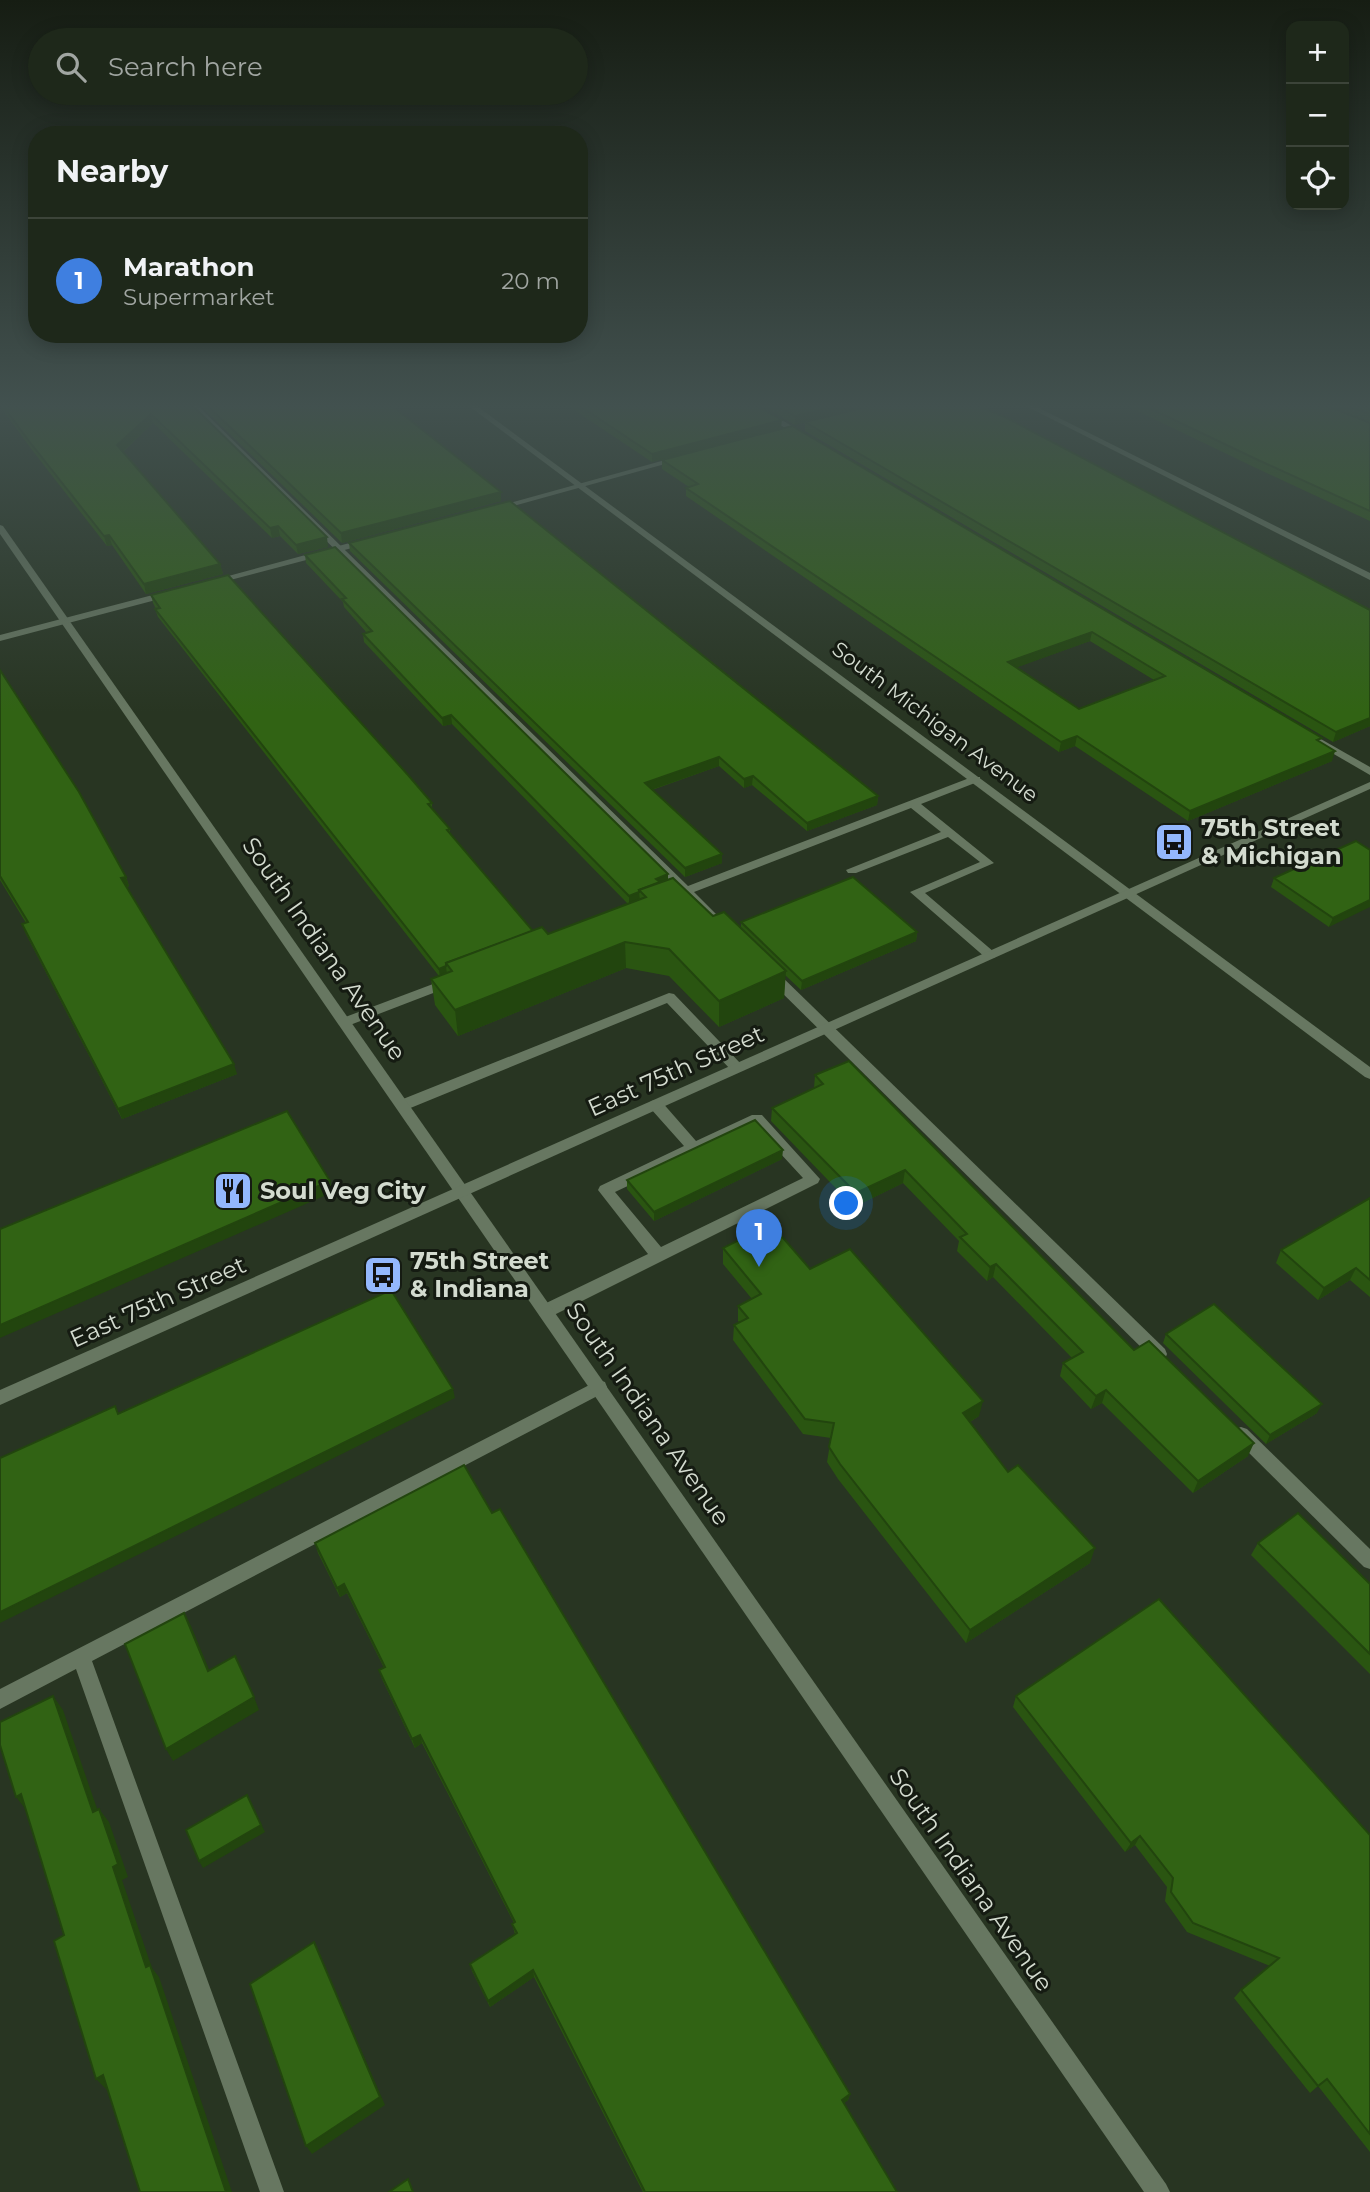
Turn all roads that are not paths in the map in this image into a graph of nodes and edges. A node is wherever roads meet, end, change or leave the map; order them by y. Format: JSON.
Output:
{"nodes":[{"id":1,"x":298,"y":508,"type":"edge"},
{"id":2,"x":492,"y":508,"type":"edge"},
{"id":3,"x":611,"y":508,"type":"edge"},
{"id":4,"x":1234,"y":508,"type":"edge"},
{"id":5,"x":482,"y":511,"type":"edge"},
{"id":6,"x":0,"y":528,"type":"edge"},
{"id":7,"x":378,"y":538,"type":"edge"},
{"id":8,"x":339,"y":549,"type":"junction"},
{"id":9,"x":1370,"y":577,"type":"edge"},
{"id":10,"x":205,"y":584,"type":"edge"},
{"id":11,"x":178,"y":591,"type":"edge"},
{"id":12,"x":65,"y":621,"type":"junction"},
{"id":13,"x":0,"y":638,"type":"edge"},
{"id":14,"x":1291,"y":725,"type":"edge"},
{"id":15,"x":1370,"y":772,"type":"edge"},
{"id":16,"x":976,"y":779,"type":"junction"},
{"id":17,"x":1370,"y":785,"type":"edge"},
{"id":18,"x":913,"y":804,"type":"junction"},
{"id":19,"x":950,"y":832,"type":"junction"},
{"id":20,"x":852,"y":870,"type":"dead end"},
{"id":21,"x":686,"y":891,"type":"junction"},
{"id":22,"x":1129,"y":893,"type":"junction"},
{"id":23,"x":661,"y":901,"type":"edge"},
{"id":24,"x":723,"y":927,"type":"edge"},
{"id":25,"x":990,"y":955,"type":"junction"},
{"id":26,"x":761,"y":964,"type":"edge"},
{"id":27,"x":457,"y":979,"type":"edge"},
{"id":28,"x":345,"y":1022,"type":"junction"},
{"id":29,"x":826,"y":1029,"type":"junction"},
{"id":30,"x":737,"y":1068,"type":"junction"},
{"id":31,"x":1370,"y":1074,"type":"edge"},
{"id":32,"x":403,"y":1105,"type":"junction"},
{"id":33,"x":656,"y":1105,"type":"junction"},
{"id":34,"x":694,"y":1148,"type":"junction"},
{"id":35,"x":463,"y":1191,"type":"junction"},
{"id":36,"x":658,"y":1255,"type":"junction"},
{"id":37,"x":546,"y":1311,"type":"junction"},
{"id":38,"x":1171,"y":1366,"type":"edge"},
{"id":39,"x":599,"y":1387,"type":"junction"},
{"id":40,"x":0,"y":1398,"type":"edge"},
{"id":41,"x":1231,"y":1424,"type":"edge"},
{"id":42,"x":1370,"y":1561,"type":"edge"},
{"id":43,"x":81,"y":1656,"type":"junction"},
{"id":44,"x":0,"y":1699,"type":"edge"},
{"id":45,"x":272,"y":2192,"type":"edge"},
{"id":46,"x":1158,"y":2192,"type":"edge"}],
"edges":[{"from":1,"to":8,"type":"street"},
{"from":2,"to":5,"type":"street"},
{"from":3,"to":16,"type":"street","name":"South Michigan Avenue"},
{"from":4,"to":9,"type":"street"},
{"from":6,"to":12,"type":"street","name":"South Indiana Avenue"},
{"from":7,"to":8,"type":"street"},
{"from":8,"to":10,"type":"street"},
{"from":8,"to":21,"type":"street"},
{"from":11,"to":12,"type":"street"},
{"from":12,"to":13,"type":"street"},
{"from":12,"to":28,"type":"street","name":"South Indiana Avenue"},
{"from":14,"to":15,"type":"street"},
{"from":16,"to":18,"type":"street"},
{"from":16,"to":22,"type":"street","name":"South Michigan Avenue"},
{"from":17,"to":22,"type":"street","name":"East 75th Street"},
{"from":18,"to":19,"type":"street"},
{"from":18,"to":21,"type":"street"},
{"from":19,"to":20,"type":"street"},
{"from":19,"to":25,"type":"street"},
{"from":21,"to":23,"type":"street"},
{"from":21,"to":24,"type":"street"},
{"from":22,"to":25,"type":"street","name":"East 75th Street"},
{"from":22,"to":31,"type":"street","name":"South Michigan Avenue"},
{"from":25,"to":29,"type":"street","name":"East 75th Street"},
{"from":26,"to":29,"type":"street"},
{"from":27,"to":28,"type":"street"},
{"from":28,"to":32,"type":"street","name":"South Indiana Avenue"},
{"from":29,"to":30,"type":"street","name":"East 75th Street"},
{"from":29,"to":38,"type":"street"},
{"from":30,"to":32,"type":"street"},
{"from":30,"to":33,"type":"street","name":"East 75th Street"},
{"from":32,"to":35,"type":"street","name":"South Indiana Avenue"},
{"from":33,"to":34,"type":"street"},
{"from":33,"to":35,"type":"street","name":"East 75th Street"},
{"from":34,"to":36,"type":"street"},
{"from":34,"to":36,"type":"street"},
{"from":35,"to":37,"type":"street","name":"South Indiana Avenue"},
{"from":35,"to":40,"type":"street","name":"East 75th Street"},
{"from":36,"to":37,"type":"street"},
{"from":37,"to":39,"type":"street","name":"South Indiana Avenue"},
{"from":39,"to":43,"type":"street"},
{"from":39,"to":46,"type":"street","name":"South Indiana Avenue"},
{"from":41,"to":42,"type":"street"},
{"from":43,"to":44,"type":"street"},
{"from":43,"to":45,"type":"street"}]}
